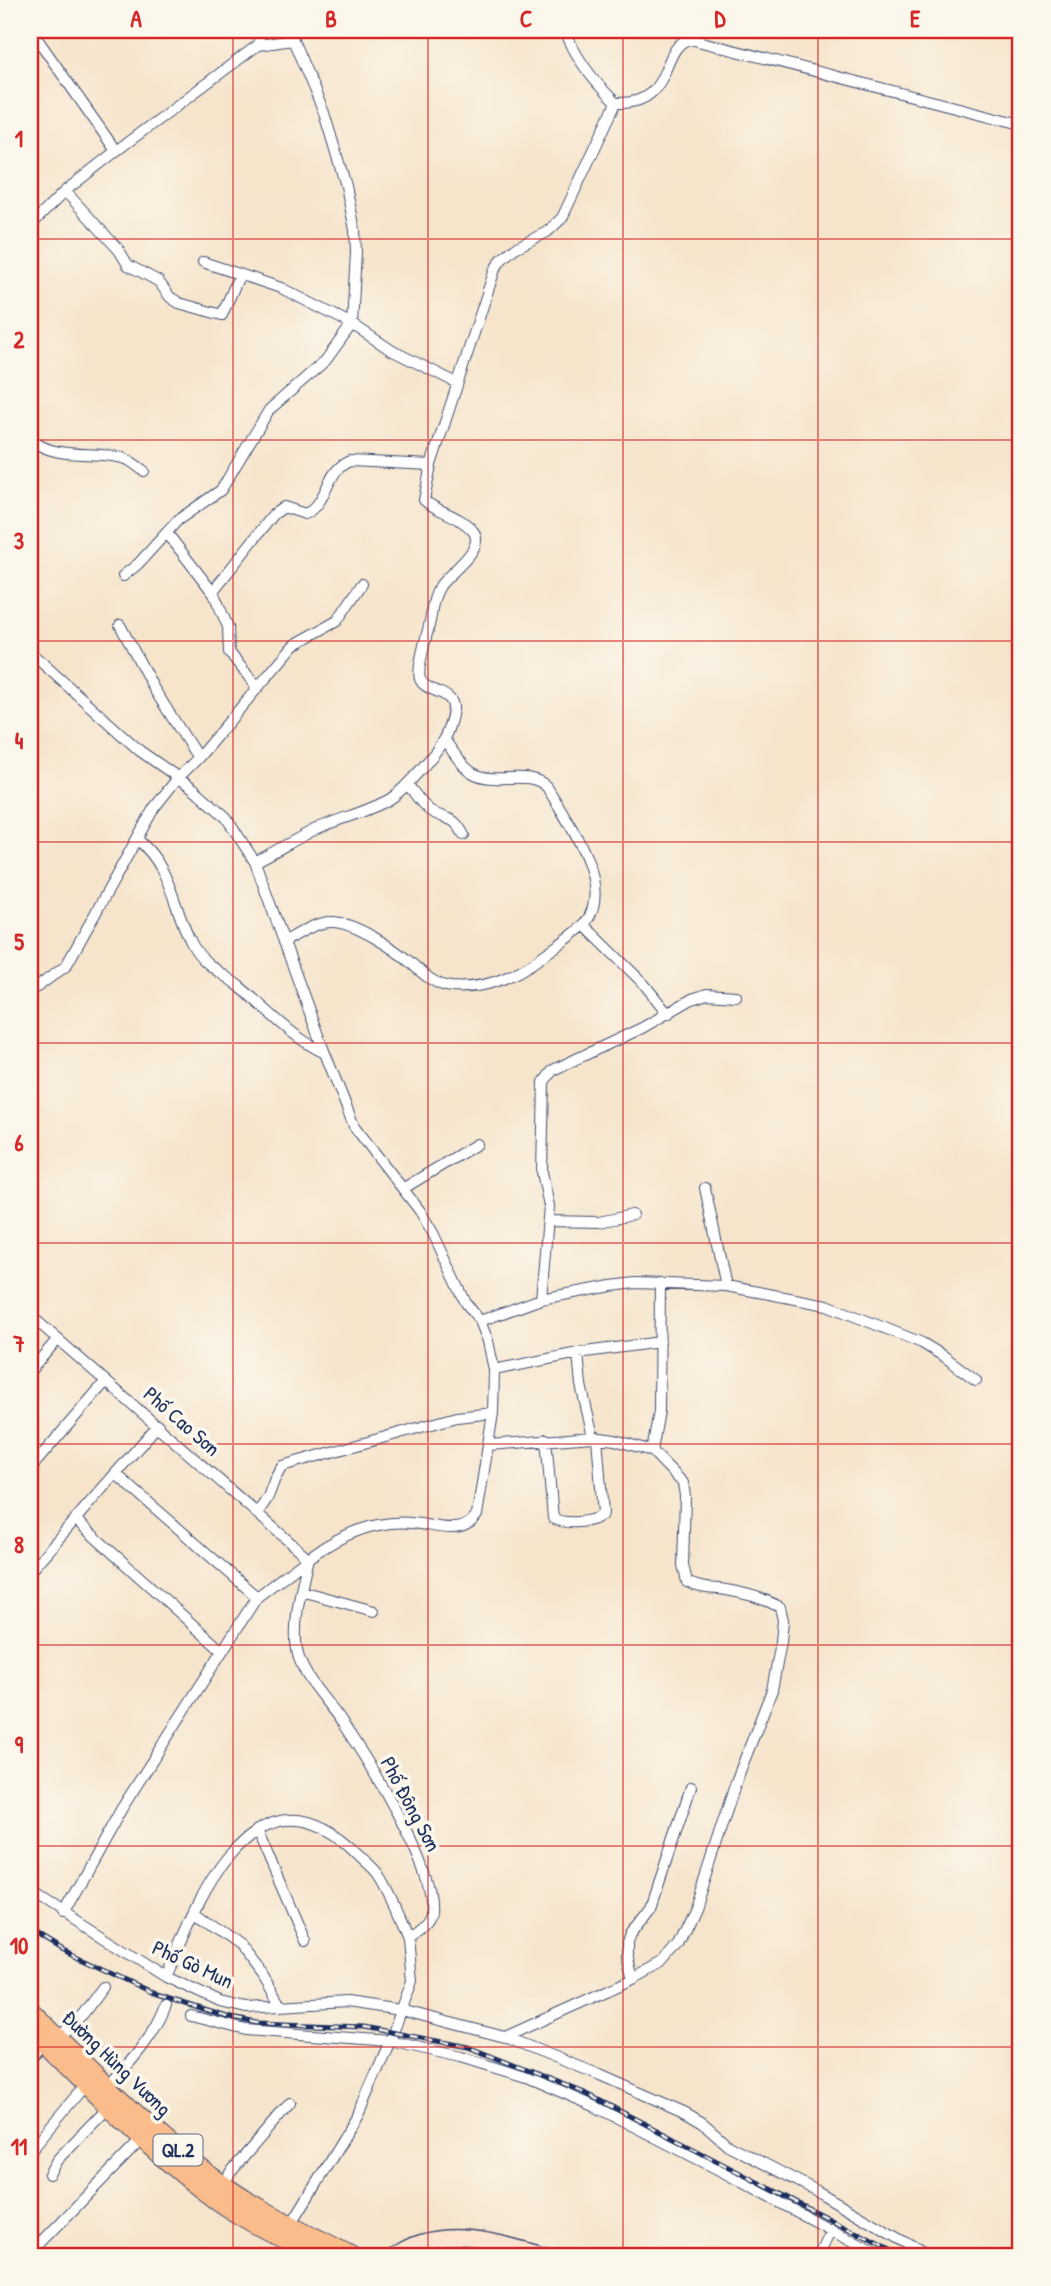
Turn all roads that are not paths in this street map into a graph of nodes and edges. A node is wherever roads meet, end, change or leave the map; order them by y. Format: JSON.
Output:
{"nodes":[{"id":1,"x":31,"y":30,"type":"edge"},
{"id":2,"x":260,"y":30,"type":"edge"},
{"id":3,"x":565,"y":30,"type":"edge"},
{"id":4,"x":293,"y":35,"type":"edge"},
{"id":5,"x":258,"y":45,"type":"junction"},
{"id":6,"x":616,"y":103,"type":"junction"},
{"id":7,"x":1021,"y":124,"type":"edge"},
{"id":8,"x":116,"y":151,"type":"junction"},
{"id":9,"x":65,"y":191,"type":"junction"},
{"id":10,"x":30,"y":226,"type":"edge"},
{"id":11,"x":203,"y":262,"type":"dead end"},
{"id":12,"x":239,"y":276,"type":"junction"},
{"id":13,"x":352,"y":324,"type":"junction"},
{"id":14,"x":457,"y":383,"type":"junction"},
{"id":15,"x":30,"y":439,"type":"edge"},
{"id":16,"x":431,"y":465,"type":"junction"},
{"id":17,"x":144,"y":471,"type":"dead end"},
{"id":18,"x":167,"y":533,"type":"junction"},
{"id":19,"x":123,"y":576,"type":"dead end"},
{"id":20,"x":362,"y":584,"type":"dead end"},
{"id":21,"x":213,"y":591,"type":"junction"},
{"id":22,"x":120,"y":625,"type":"dead end"},
{"id":23,"x":30,"y":652,"type":"edge"},
{"id":24,"x":257,"y":687,"type":"junction"},
{"id":25,"x":444,"y":739,"type":"junction"},
{"id":26,"x":198,"y":758,"type":"junction"},
{"id":27,"x":177,"y":779,"type":"junction"},
{"id":28,"x":407,"y":784,"type":"junction"},
{"id":29,"x":464,"y":835,"type":"dead end"},
{"id":30,"x":138,"y":840,"type":"junction"},
{"id":31,"x":255,"y":862,"type":"junction"},
{"id":32,"x":584,"y":925,"type":"junction"},
{"id":33,"x":284,"y":942,"type":"junction"},
{"id":34,"x":30,"y":988,"type":"edge"},
{"id":35,"x":736,"y":996,"type":"dead end"},
{"id":36,"x":668,"y":1014,"type":"junction"},
{"id":37,"x":325,"y":1053,"type":"junction"},
{"id":38,"x":477,"y":1144,"type":"dead end"},
{"id":39,"x":404,"y":1188,"type":"junction"},
{"id":40,"x":705,"y":1188,"type":"dead end"},
{"id":41,"x":632,"y":1214,"type":"dead end"},
{"id":42,"x":548,"y":1221,"type":"junction"},
{"id":43,"x":660,"y":1284,"type":"junction"},
{"id":44,"x":726,"y":1286,"type":"junction"},
{"id":45,"x":541,"y":1299,"type":"junction"},
{"id":46,"x":30,"y":1315,"type":"edge"},
{"id":47,"x":480,"y":1321,"type":"junction"},
{"id":48,"x":57,"y":1340,"type":"junction"},
{"id":49,"x":660,"y":1342,"type":"junction"},
{"id":50,"x":578,"y":1353,"type":"junction"},
{"id":51,"x":494,"y":1370,"type":"junction"},
{"id":52,"x":30,"y":1371,"type":"edge"},
{"id":53,"x":976,"y":1380,"type":"dead end"},
{"id":54,"x":106,"y":1381,"type":"junction"},
{"id":55,"x":493,"y":1413,"type":"junction"},
{"id":56,"x":158,"y":1426,"type":"junction"},
{"id":57,"x":595,"y":1437,"type":"junction"},
{"id":58,"x":546,"y":1439,"type":"junction"},
{"id":59,"x":489,"y":1446,"type":"junction"},
{"id":60,"x":652,"y":1451,"type":"junction"},
{"id":61,"x":30,"y":1469,"type":"edge"},
{"id":62,"x":116,"y":1474,"type":"junction"},
{"id":63,"x":256,"y":1513,"type":"junction"},
{"id":64,"x":76,"y":1520,"type":"junction"},
{"id":65,"x":308,"y":1558,"type":"junction"},
{"id":66,"x":30,"y":1572,"type":"edge"},
{"id":67,"x":301,"y":1591,"type":"junction"},
{"id":68,"x":257,"y":1597,"type":"junction"},
{"id":69,"x":374,"y":1611,"type":"dead end"},
{"id":70,"x":221,"y":1650,"type":"junction"},
{"id":71,"x":691,"y":1787,"type":"dead end"},
{"id":72,"x":257,"y":1830,"type":"junction"},
{"id":73,"x":30,"y":1891,"type":"edge"},
{"id":74,"x":195,"y":1913,"type":"junction"},
{"id":75,"x":63,"y":1914,"type":"junction"},
{"id":76,"x":408,"y":1937,"type":"junction"},
{"id":77,"x":305,"y":1941,"type":"dead end"},
{"id":78,"x":166,"y":1977,"type":"junction"},
{"id":79,"x":633,"y":1979,"type":"junction"},
{"id":80,"x":103,"y":1987,"type":"dead end"},
{"id":81,"x":166,"y":2005,"type":"dead end"},
{"id":82,"x":281,"y":2005,"type":"junction"},
{"id":83,"x":30,"y":2010,"type":"edge"},
{"id":84,"x":401,"y":2010,"type":"junction"},
{"id":85,"x":191,"y":2016,"type":"dead end"},
{"id":86,"x":43,"y":2036,"type":"edge"},
{"id":87,"x":505,"y":2037,"type":"junction"},
{"id":88,"x":390,"y":2040,"type":"junction"},
{"id":89,"x":30,"y":2056,"type":"edge"},
{"id":90,"x":86,"y":2084,"type":"junction"},
{"id":91,"x":108,"y":2086,"type":"junction"},
{"id":92,"x":290,"y":2102,"type":"dead end"},
{"id":93,"x":109,"y":2106,"type":"junction"},
{"id":94,"x":142,"y":2139,"type":"junction"},
{"id":95,"x":30,"y":2151,"type":"edge"},
{"id":96,"x":49,"y":2174,"type":"dead end"},
{"id":97,"x":224,"y":2185,"type":"junction"},
{"id":98,"x":292,"y":2223,"type":"junction"},
{"id":99,"x":830,"y":2231,"type":"junction"},
{"id":100,"x":421,"y":2244,"type":"junction"},
{"id":101,"x":30,"y":2254,"type":"edge"},
{"id":102,"x":316,"y":2256,"type":"edge"},
{"id":103,"x":352,"y":2256,"type":"edge"},
{"id":104,"x":395,"y":2256,"type":"edge"},
{"id":105,"x":409,"y":2256,"type":"edge"},
{"id":106,"x":547,"y":2256,"type":"edge"},
{"id":107,"x":818,"y":2256,"type":"edge"},
{"id":108,"x":879,"y":2256,"type":"edge"},
{"id":109,"x":928,"y":2256,"type":"edge"}],
"edges":[{"from":1,"to":8,"type":"street"},
{"from":2,"to":5,"type":"street"},
{"from":3,"to":6,"type":"street"},
{"from":4,"to":5,"type":"street"},
{"from":4,"to":13,"type":"street"},
{"from":5,"to":8,"type":"street"},
{"from":6,"to":7,"type":"street"},
{"from":6,"to":14,"type":"street"},
{"from":8,"to":9,"type":"street"},
{"from":9,"to":10,"type":"street"},
{"from":9,"to":12,"type":"street"},
{"from":11,"to":12,"type":"street"},
{"from":12,"to":13,"type":"street"},
{"from":13,"to":14,"type":"street"},
{"from":13,"to":18,"type":"street"},
{"from":14,"to":16,"type":"street"},
{"from":15,"to":17,"type":"street"},
{"from":16,"to":21,"type":"street"},
{"from":16,"to":25,"type":"street"},
{"from":18,"to":19,"type":"street"},
{"from":18,"to":21,"type":"street"},
{"from":20,"to":24,"type":"street"},
{"from":21,"to":24,"type":"street"},
{"from":22,"to":26,"type":"street"},
{"from":23,"to":27,"type":"street"},
{"from":24,"to":26,"type":"street"},
{"from":25,"to":28,"type":"street"},
{"from":25,"to":32,"type":"street"},
{"from":26,"to":27,"type":"street"},
{"from":27,"to":30,"type":"street"},
{"from":27,"to":31,"type":"street"},
{"from":28,"to":29,"type":"street"},
{"from":28,"to":31,"type":"street"},
{"from":30,"to":34,"type":"street"},
{"from":30,"to":37,"type":"street"},
{"from":31,"to":33,"type":"street"},
{"from":32,"to":33,"type":"street"},
{"from":32,"to":36,"type":"street"},
{"from":33,"to":37,"type":"street"},
{"from":35,"to":36,"type":"street"},
{"from":36,"to":42,"type":"street"},
{"from":37,"to":39,"type":"street"},
{"from":38,"to":39,"type":"street"},
{"from":39,"to":47,"type":"street"},
{"from":40,"to":44,"type":"street"},
{"from":41,"to":42,"type":"street"},
{"from":42,"to":45,"type":"street"},
{"from":43,"to":44,"type":"street"},
{"from":43,"to":45,"type":"street"},
{"from":43,"to":49,"type":"street"},
{"from":44,"to":53,"type":"street"},
{"from":45,"to":47,"type":"street"},
{"from":46,"to":48,"type":"street","name":"Phố Cao Sơn"},
{"from":47,"to":51,"type":"street"},
{"from":48,"to":52,"type":"street"},
{"from":48,"to":54,"type":"street","name":"Phố Cao Sơn"},
{"from":49,"to":50,"type":"street"},
{"from":49,"to":60,"type":"street"},
{"from":50,"to":51,"type":"street"},
{"from":50,"to":57,"type":"street"},
{"from":51,"to":55,"type":"street"},
{"from":54,"to":56,"type":"street","name":"Phố Cao Sơn"},
{"from":54,"to":61,"type":"street"},
{"from":55,"to":59,"type":"street"},
{"from":55,"to":63,"type":"street"},
{"from":56,"to":62,"type":"street"},
{"from":56,"to":63,"type":"street","name":"Phố Cao Sơn"},
{"from":57,"to":58,"type":"street"},
{"from":57,"to":58,"type":"street"},
{"from":57,"to":60,"type":"street"},
{"from":58,"to":59,"type":"street"},
{"from":59,"to":65,"type":"street"},
{"from":60,"to":79,"type":"street"},
{"from":62,"to":64,"type":"street"},
{"from":62,"to":68,"type":"street"},
{"from":63,"to":65,"type":"street","name":"Phố Cao Sơn"},
{"from":64,"to":66,"type":"street"},
{"from":64,"to":70,"type":"street"},
{"from":65,"to":67,"type":"street","name":"Phố Đông Sơn"},
{"from":65,"to":68,"type":"street"},
{"from":67,"to":69,"type":"street"},
{"from":67,"to":76,"type":"street","name":"Phố Đông Sơn"},
{"from":68,"to":70,"type":"street"},
{"from":70,"to":75,"type":"street"},
{"from":71,"to":79,"type":"street"},
{"from":72,"to":74,"type":"street"},
{"from":72,"to":76,"type":"street"},
{"from":72,"to":77,"type":"street"},
{"from":73,"to":75,"type":"street","name":"Phố Gò Mun"},
{"from":74,"to":78,"type":"street"},
{"from":74,"to":82,"type":"street"},
{"from":75,"to":78,"type":"street","name":"Phố Gò Mun"},
{"from":76,"to":84,"type":"street"},
{"from":78,"to":82,"type":"street","name":"Phố Gò Mun"},
{"from":79,"to":87,"type":"street"},
{"from":80,"to":86,"type":"street"},
{"from":81,"to":91,"type":"street"},
{"from":82,"to":84,"type":"street","name":"Phố Gò Mun"},
{"from":83,"to":86,"type":"highway","name":"Đường Hùng Vương","number":"QL.2"},
{"from":84,"to":87,"type":"street","name":"Phố Gò Mun"},
{"from":84,"to":88,"type":"street"},
{"from":85,"to":88,"type":"street"},
{"from":86,"to":89,"type":"street"},
{"from":86,"to":90,"type":"highway","name":"Đường Hùng Vương","number":"QL.2"},
{"from":86,"to":91,"type":"highway","name":"Đường Hùng Vương","number":"QL.2"},
{"from":87,"to":109,"type":"street","name":"Phố Gò Mun"},
{"from":88,"to":98,"type":"street"},
{"from":88,"to":99,"type":"street"},
{"from":90,"to":93,"type":"highway","name":"Đường Hùng Vương","number":"QL.2"},
{"from":90,"to":95,"type":"street"},
{"from":91,"to":97,"type":"highway","name":"Đường Hùng Vương","number":"QL.2"},
{"from":92,"to":97,"type":"street"},
{"from":93,"to":94,"type":"highway","name":"Đường Hùng Vương","number":"QL.2"},
{"from":93,"to":96,"type":"street"},
{"from":94,"to":101,"type":"street"},
{"from":94,"to":102,"type":"highway","name":"Đường Hùng Vương","number":"QL.2"},
{"from":97,"to":98,"type":"highway","name":"Đường Hùng Vương","number":"QL.2"},
{"from":98,"to":103,"type":"highway","name":"Đường Hùng Vương","number":"QL.2"},
{"from":99,"to":107,"type":"street"},
{"from":99,"to":108,"type":"street"},
{"from":100,"to":104,"type":"street"},
{"from":100,"to":105,"type":"street"},
{"from":100,"to":106,"type":"street"}]}
